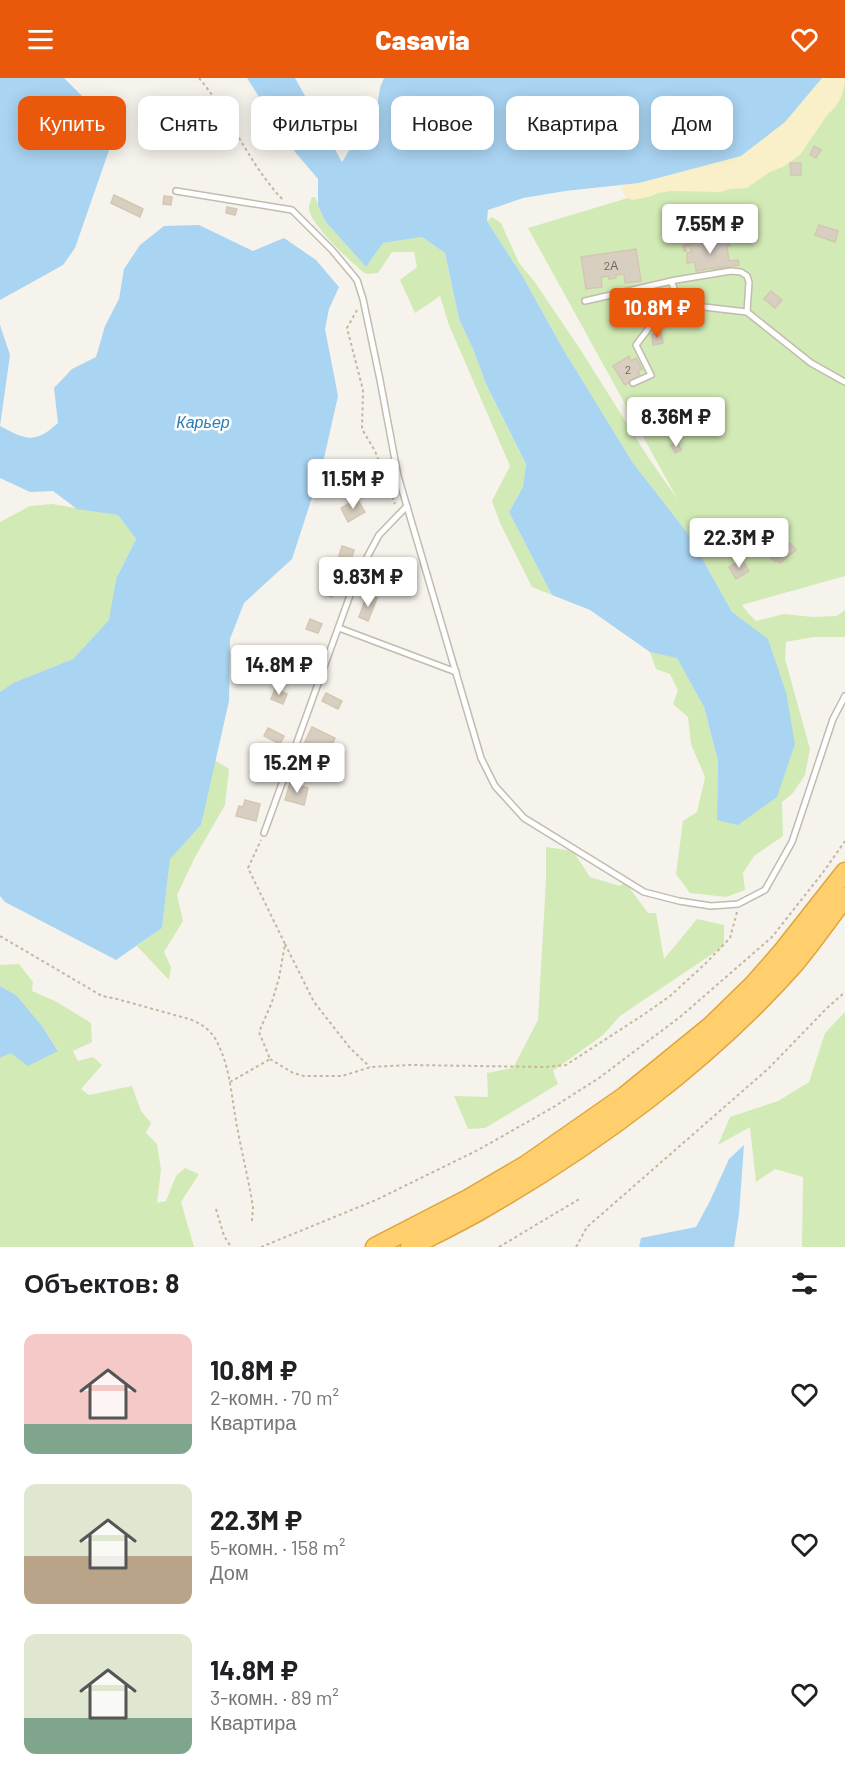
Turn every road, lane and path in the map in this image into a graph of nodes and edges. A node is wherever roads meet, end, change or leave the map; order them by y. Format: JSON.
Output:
{"nodes":[{"id":1,"x":199,"y":78,"type":"edge"},
{"id":2,"x":176,"y":191,"type":"dead end"},
{"id":3,"x":292,"y":210,"type":"junction"},
{"id":4,"x":671,"y":281,"type":"junction"},
{"id":5,"x":676,"y":293,"type":"junction"},
{"id":6,"x":363,"y":299,"type":"junction"},
{"id":7,"x":585,"y":301,"type":"dead end"},
{"id":8,"x":747,"y":312,"type":"junction"},
{"id":9,"x":845,"y":382,"type":"edge"},
{"id":10,"x":633,"y":383,"type":"dead end"},
{"id":11,"x":394,"y":504,"type":"dead end"},
{"id":12,"x":407,"y":506,"type":"junction"},
{"id":13,"x":339,"y":628,"type":"junction"},
{"id":14,"x":456,"y":672,"type":"junction"},
{"id":15,"x":845,"y":696,"type":"edge"},
{"id":16,"x":264,"y":833,"type":"joint"},
{"id":17,"x":845,"y":842,"type":"edge"},
{"id":18,"x":845,"y":872,"type":"edge"},
{"id":19,"x":845,"y":897,"type":"edge"},
{"id":20,"x":738,"y":904,"type":"junction"},
{"id":21,"x":0,"y":936,"type":"edge"},
{"id":22,"x":285,"y":945,"type":"junction"},
{"id":23,"x":845,"y":992,"type":"edge"},
{"id":24,"x":270,"y":1059,"type":"junction"},
{"id":25,"x":371,"y":1067,"type":"junction"},
{"id":26,"x":230,"y":1082,"type":"junction"},
{"id":27,"x":581,"y":1198,"type":"dead end"},
{"id":28,"x":216,"y":1209,"type":"dead end"},
{"id":29,"x":252,"y":1221,"type":"dead end"},
{"id":30,"x":231,"y":1247,"type":"edge"},
{"id":31,"x":261,"y":1247,"type":"edge"},
{"id":32,"x":375,"y":1247,"type":"edge"},
{"id":33,"x":410,"y":1247,"type":"edge"},
{"id":34,"x":499,"y":1247,"type":"edge"},
{"id":35,"x":576,"y":1247,"type":"edge"}],
"edges":[{"from":1,"to":3,"type":"path"},
{"from":2,"to":3,"type":"lane"},
{"from":3,"to":6,"type":"lane"},
{"from":4,"to":5,"type":"lane"},
{"from":4,"to":7,"type":"lane"},
{"from":4,"to":8,"type":"lane"},
{"from":5,"to":8,"type":"lane"},
{"from":5,"to":10,"type":"lane"},
{"from":6,"to":11,"type":"path"},
{"from":6,"to":12,"type":"lane"},
{"from":8,"to":9,"type":"lane"},
{"from":12,"to":13,"type":"lane"},
{"from":12,"to":14,"type":"lane"},
{"from":13,"to":14,"type":"lane"},
{"from":13,"to":16,"type":"lane"},
{"from":14,"to":20,"type":"lane"},
{"from":15,"to":20,"type":"lane"},
{"from":16,"to":22,"type":"path"},
{"from":17,"to":31,"type":"path"},
{"from":18,"to":32,"type":"highway"},
{"from":19,"to":33,"type":"highway"},
{"from":20,"to":25,"type":"path"},
{"from":21,"to":26,"type":"path"},
{"from":22,"to":24,"type":"path"},
{"from":22,"to":25,"type":"path"},
{"from":23,"to":35,"type":"path"},
{"from":24,"to":25,"type":"path"},
{"from":24,"to":26,"type":"path"},
{"from":26,"to":29,"type":"path"},
{"from":27,"to":34,"type":"path"},
{"from":28,"to":30,"type":"path"}]}
